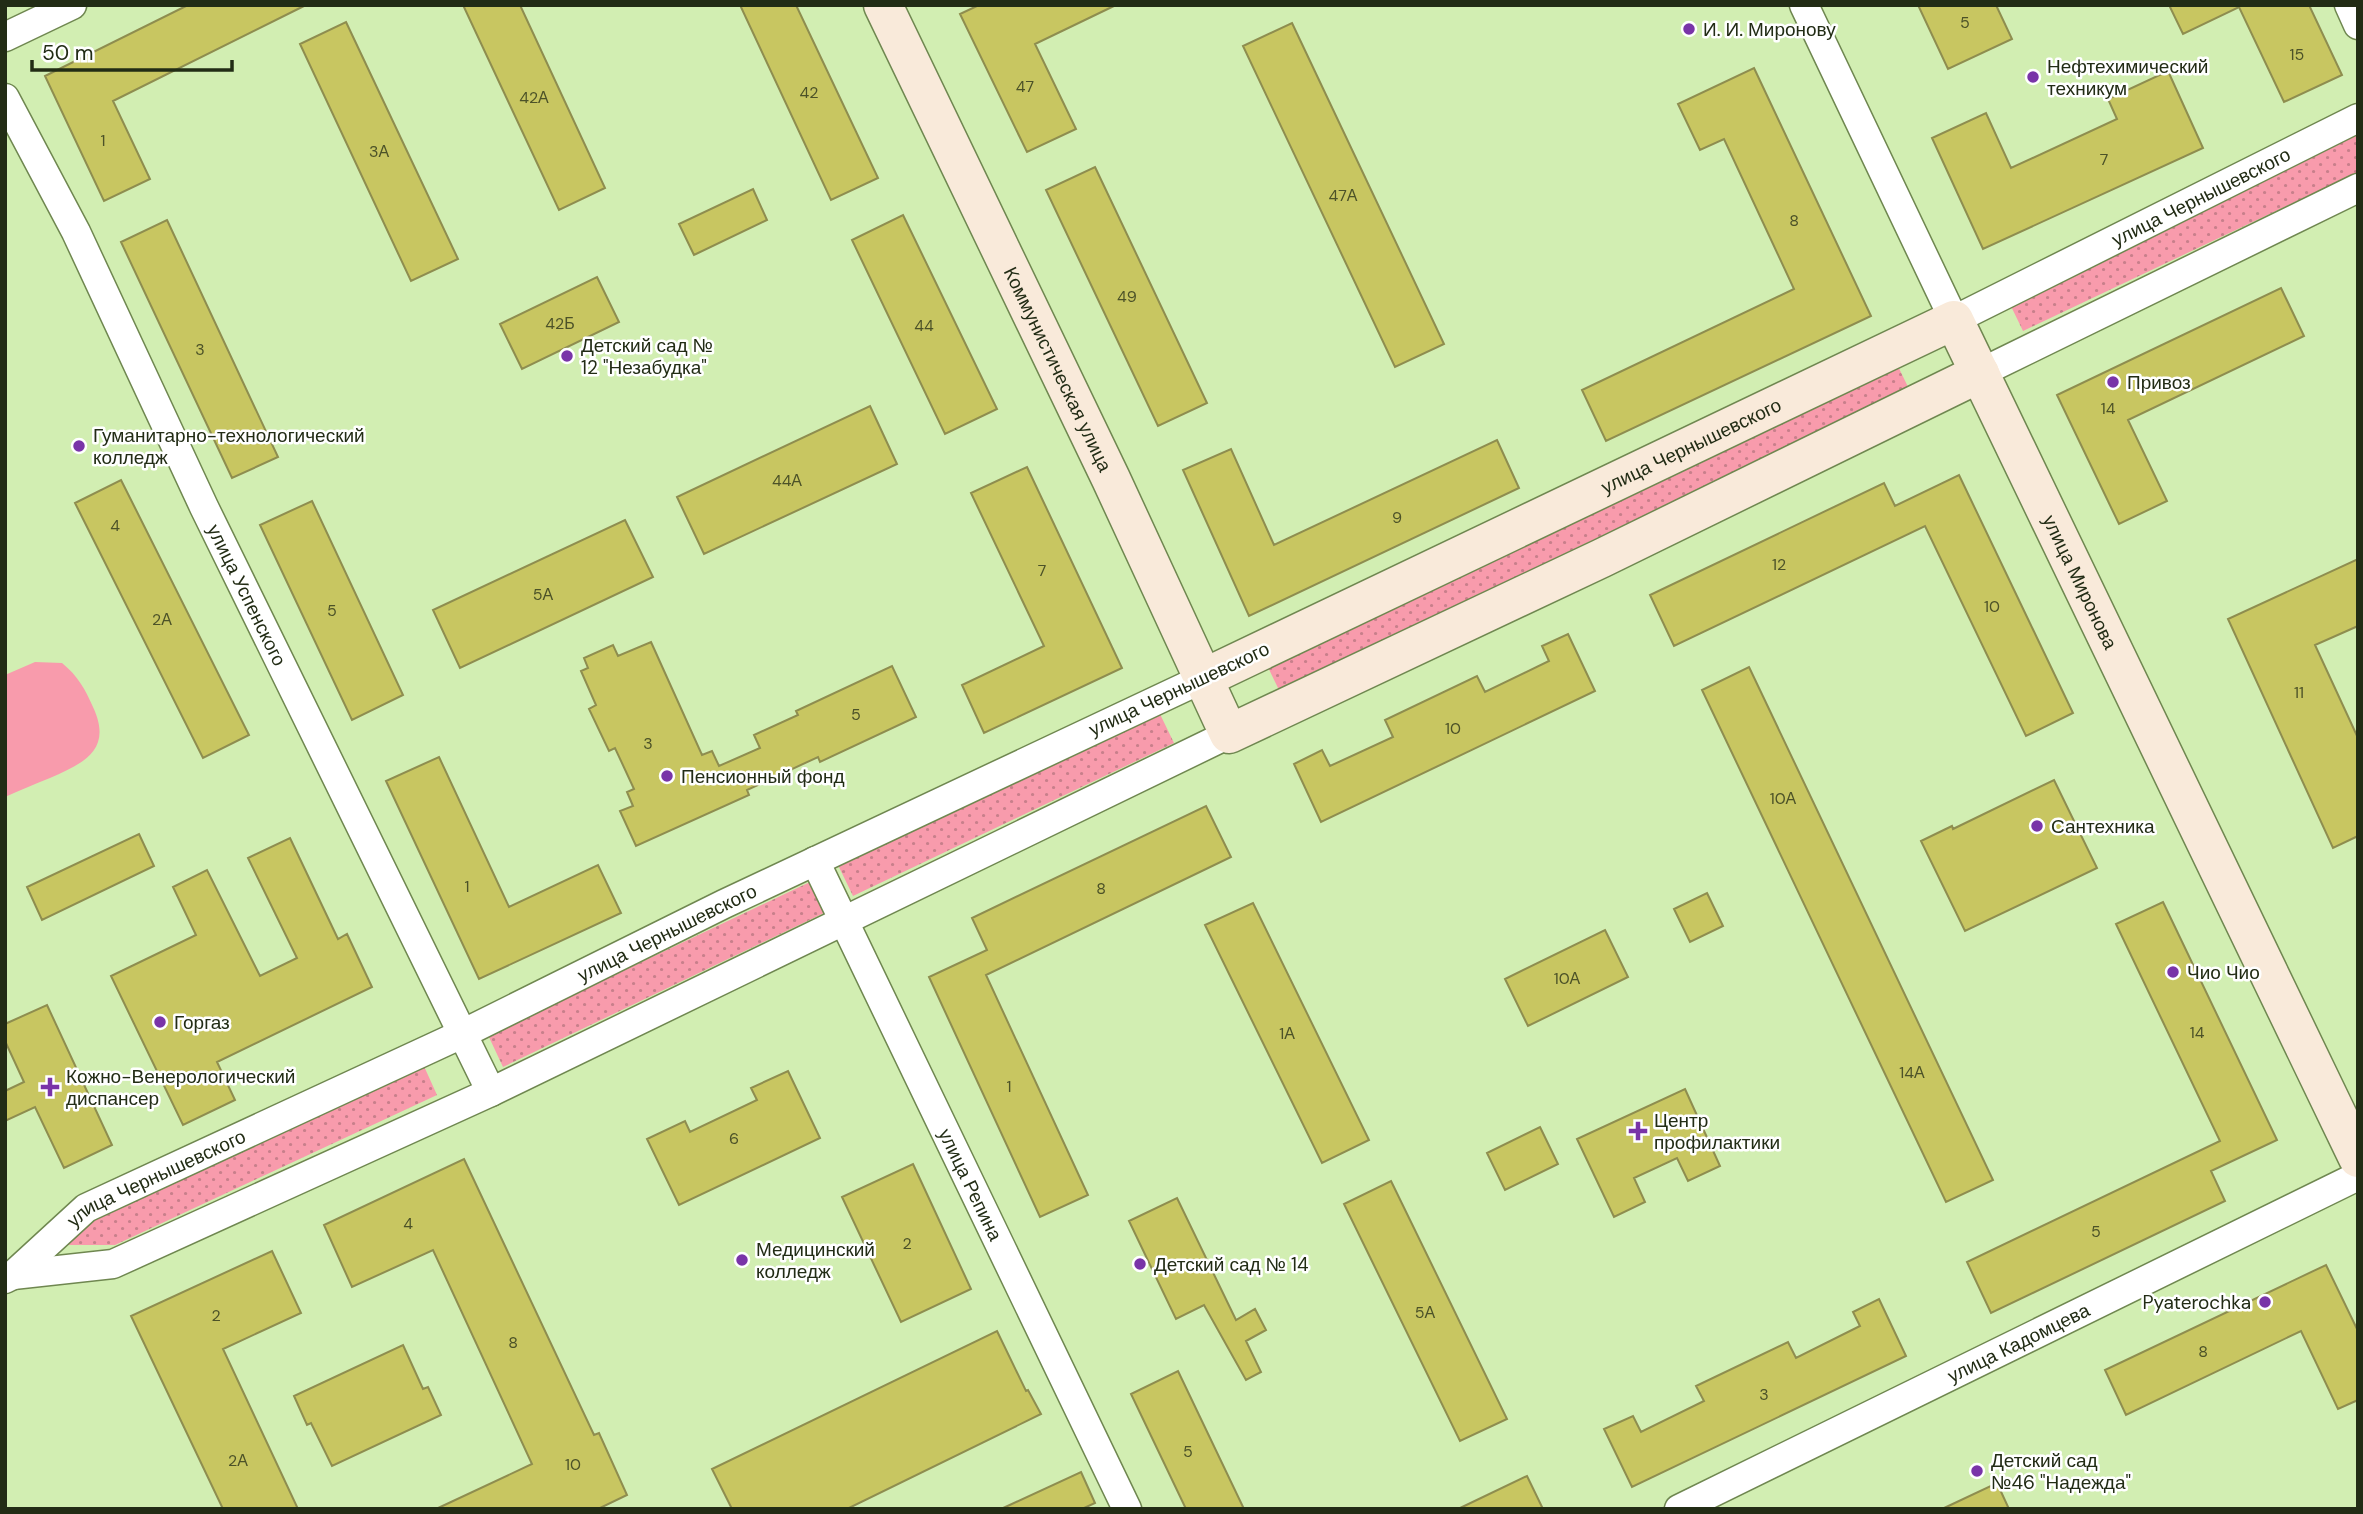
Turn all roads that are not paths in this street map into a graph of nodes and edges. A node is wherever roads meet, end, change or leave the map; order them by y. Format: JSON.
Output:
{"nodes":[{"id":1,"x":72,"y":5,"type":"edge"},
{"id":2,"x":883,"y":5,"type":"edge"},
{"id":3,"x":1804,"y":5,"type":"edge"},
{"id":4,"x":2348,"y":5,"type":"edge"},
{"id":5,"x":2358,"y":24,"type":"edge"},
{"id":6,"x":5,"y":37,"type":"edge"},
{"id":7,"x":5,"y":98,"type":"edge"},
{"id":8,"x":2358,"y":118,"type":"edge"},
{"id":9,"x":2358,"y":188,"type":"edge"},
{"id":10,"x":1954,"y":320,"type":"junction"},
{"id":11,"x":1980,"y":373,"type":"junction"},
{"id":12,"x":1202,"y":679,"type":"junction"},
{"id":13,"x":1229,"y":734,"type":"junction"},
{"id":14,"x":815,"y":861,"type":"junction"},
{"id":15,"x":844,"y":922,"type":"junction"},
{"id":16,"x":462,"y":1034,"type":"junction"},
{"id":17,"x":491,"y":1092,"type":"junction"},
{"id":18,"x":2358,"y":1158,"type":"edge"},
{"id":19,"x":2358,"y":1176,"type":"edge"},
{"id":20,"x":9,"y":1277,"type":"edge"},
{"id":21,"x":1127,"y":1509,"type":"edge"},
{"id":22,"x":1679,"y":1509,"type":"edge"}],
"edges":[{"from":1,"to":6,"type":"street"},
{"from":2,"to":12,"type":"main road","name":"Коммунистическая улица"},
{"from":3,"to":10,"type":"street","name":"улица Миронова"},
{"from":4,"to":5,"type":"street"},
{"from":7,"to":16,"type":"street","name":"улица Успенского"},
{"from":8,"to":10,"type":"street","name":"улица Чернышевского"},
{"from":9,"to":11,"type":"street","name":"улица Чернышевского"},
{"from":10,"to":11,"type":"main road","name":"улица Миронова"},
{"from":10,"to":12,"type":"main road","name":"улица Чернышевского"},
{"from":11,"to":13,"type":"main road","name":"улица Чернышевского"},
{"from":11,"to":18,"type":"main road","name":"улица Миронова"},
{"from":12,"to":13,"type":"main road","name":"Коммунистическая улица"},
{"from":12,"to":14,"type":"street","name":"улица Чернышевского"},
{"from":13,"to":15,"type":"street","name":"улица Чернышевского"},
{"from":14,"to":15,"type":"street","name":"улица Репина"},
{"from":14,"to":16,"type":"street","name":"улица Чернышевского"},
{"from":15,"to":17,"type":"street","name":"улица Чернышевского"},
{"from":15,"to":21,"type":"street","name":"улица Репина"},
{"from":16,"to":17,"type":"street","name":"улица Успенского"},
{"from":16,"to":20,"type":"street","name":"улица Чернышевского"},
{"from":17,"to":20,"type":"street","name":"улица Чернышевского"},
{"from":19,"to":22,"type":"street","name":"улица Кадомцева"}]}
